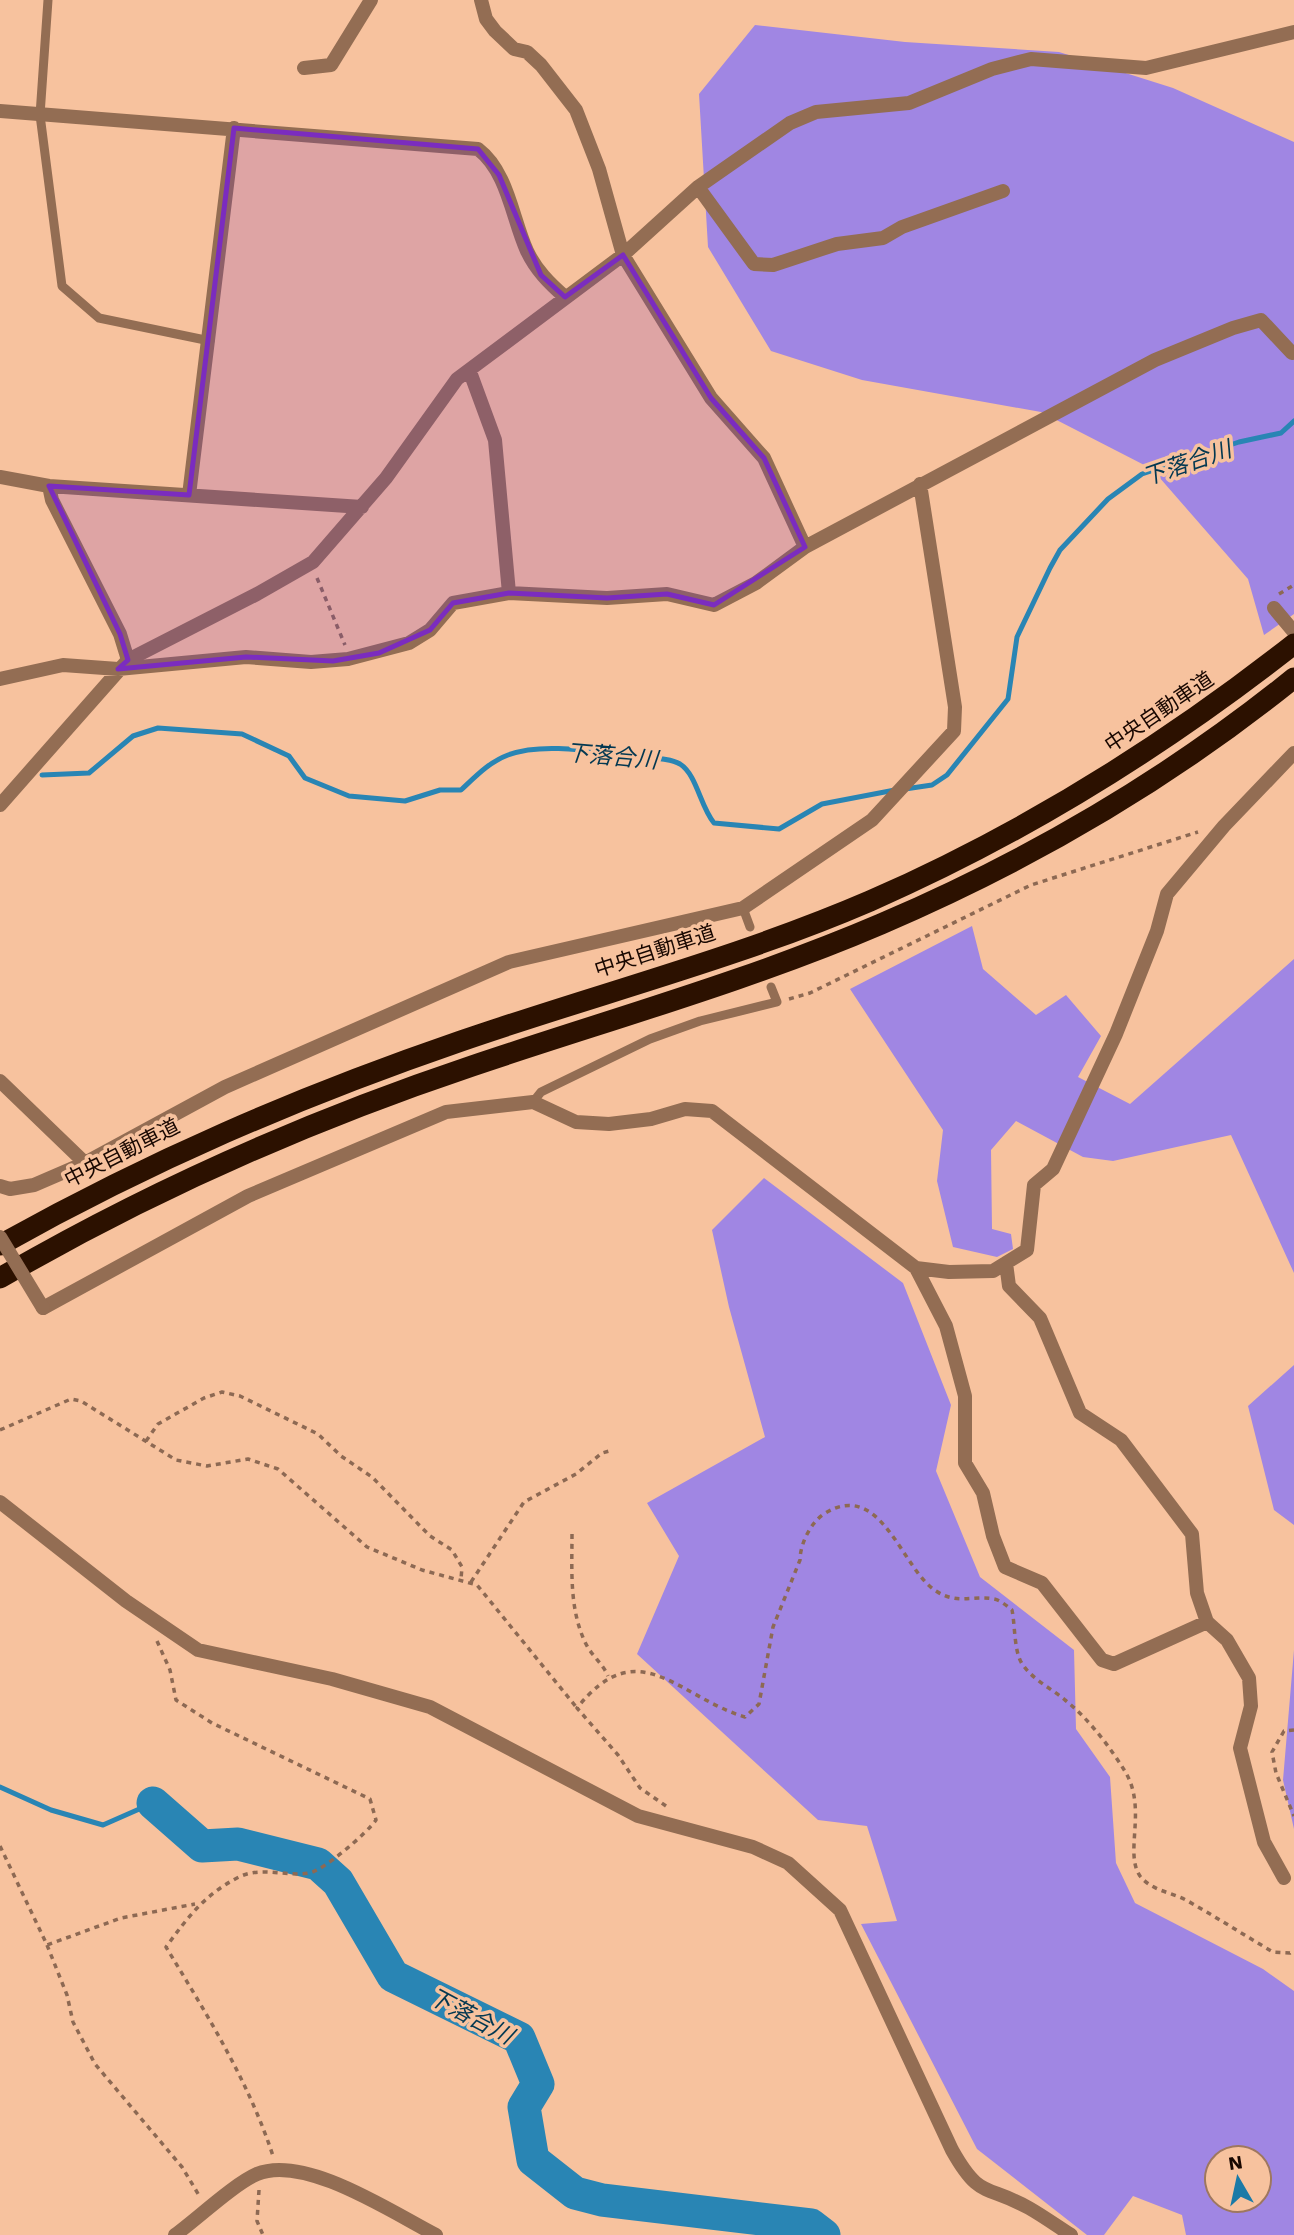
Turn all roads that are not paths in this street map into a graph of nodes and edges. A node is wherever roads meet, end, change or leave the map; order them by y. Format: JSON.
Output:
{"nodes":[{"id":1,"x":48,"y":0,"type":"edge"},
{"id":2,"x":371,"y":0,"type":"edge"},
{"id":3,"x":481,"y":0,"type":"edge"},
{"id":4,"x":1294,"y":32,"type":"edge"},
{"id":5,"x":304,"y":68,"type":"dead end"},
{"id":6,"x":0,"y":111,"type":"edge"},
{"id":7,"x":40,"y":115,"type":"junction"},
{"id":8,"x":234,"y":128,"type":"junction"},
{"id":9,"x":698,"y":187,"type":"junction"},
{"id":10,"x":1003,"y":191,"type":"dead end"},
{"id":11,"x":622,"y":255,"type":"junction"},
{"id":12,"x":565,"y":298,"type":"junction"},
{"id":13,"x":210,"y":341,"type":"junction"},
{"id":14,"x":1292,"y":353,"type":"dead end"},
{"id":15,"x":470,"y":372,"type":"junction"},
{"id":16,"x":0,"y":477,"type":"edge"},
{"id":17,"x":920,"y":484,"type":"junction"},
{"id":18,"x":49,"y":486,"type":"junction"},
{"id":19,"x":189,"y":495,"type":"junction"},
{"id":20,"x":362,"y":507,"type":"junction"},
{"id":21,"x":805,"y":547,"type":"junction"},
{"id":22,"x":509,"y":593,"type":"junction"},
{"id":23,"x":1274,"y":608,"type":"dead end"},
{"id":24,"x":1294,"y":632,"type":"edge"},
{"id":25,"x":1294,"y":644,"type":"edge"},
{"id":26,"x":123,"y":665,"type":"junction"},
{"id":27,"x":1294,"y":678,"type":"edge"},
{"id":28,"x":0,"y":679,"type":"edge"},
{"id":29,"x":1294,"y":753,"type":"edge"},
{"id":30,"x":0,"y":805,"type":"edge"},
{"id":31,"x":743,"y":908,"type":"junction"},
{"id":32,"x":750,"y":927,"type":"dead end"},
{"id":33,"x":771,"y":987,"type":"dead end"},
{"id":34,"x":0,"y":1081,"type":"edge"},
{"id":35,"x":533,"y":1102,"type":"junction"},
{"id":36,"x":85,"y":1163,"type":"junction"},
{"id":37,"x":0,"y":1186,"type":"edge"},
{"id":38,"x":0,"y":1237,"type":"edge"},
{"id":39,"x":0,"y":1245,"type":"edge"},
{"id":40,"x":1006,"y":1263,"type":"junction"},
{"id":41,"x":916,"y":1268,"type":"junction"},
{"id":42,"x":0,"y":1278,"type":"edge"},
{"id":43,"x":0,"y":1502,"type":"edge"},
{"id":44,"x":1207,"y":1622,"type":"junction"},
{"id":45,"x":1284,"y":1878,"type":"dead end"},
{"id":46,"x":175,"y":2235,"type":"edge"},
{"id":47,"x":436,"y":2235,"type":"edge"},
{"id":48,"x":1071,"y":2235,"type":"edge"}],
"edges":[{"from":1,"to":7,"type":"lane"},
{"from":2,"to":5,"type":"street"},
{"from":3,"to":11,"type":"street"},
{"from":4,"to":9,"type":"street"},
{"from":6,"to":7,"type":"street"},
{"from":7,"to":8,"type":"street"},
{"from":7,"to":13,"type":"lane"},
{"from":8,"to":12,"type":"street"},
{"from":8,"to":13,"type":"street"},
{"from":9,"to":10,"type":"street"},
{"from":9,"to":11,"type":"street"},
{"from":11,"to":12,"type":"street"},
{"from":11,"to":21,"type":"street"},
{"from":12,"to":15,"type":"street"},
{"from":13,"to":19,"type":"street"},
{"from":14,"to":17,"type":"street"},
{"from":15,"to":20,"type":"street"},
{"from":15,"to":22,"type":"street"},
{"from":16,"to":18,"type":"street"},
{"from":17,"to":21,"type":"street"},
{"from":17,"to":31,"type":"street"},
{"from":18,"to":19,"type":"street"},
{"from":18,"to":26,"type":"street"},
{"from":19,"to":20,"type":"street"},
{"from":20,"to":26,"type":"street"},
{"from":21,"to":22,"type":"street"},
{"from":22,"to":26,"type":"street"},
{"from":23,"to":24,"type":"street"},
{"from":25,"to":39,"type":"highway","name":"中央自動車道"},
{"from":26,"to":28,"type":"street"},
{"from":26,"to":30,"type":"street"},
{"from":27,"to":42,"type":"highway"},
{"from":29,"to":40,"type":"street"},
{"from":31,"to":32,"type":"lane"},
{"from":31,"to":36,"type":"street"},
{"from":33,"to":35,"type":"lane"},
{"from":34,"to":36,"type":"street"},
{"from":35,"to":38,"type":"street","bridge":true},
{"from":35,"to":41,"type":"street"},
{"from":36,"to":37,"type":"street"},
{"from":40,"to":41,"type":"street"},
{"from":40,"to":44,"type":"street"},
{"from":41,"to":44,"type":"street"},
{"from":43,"to":48,"type":"street"},
{"from":44,"to":45,"type":"street"},
{"from":46,"to":47,"type":"street"}]}
